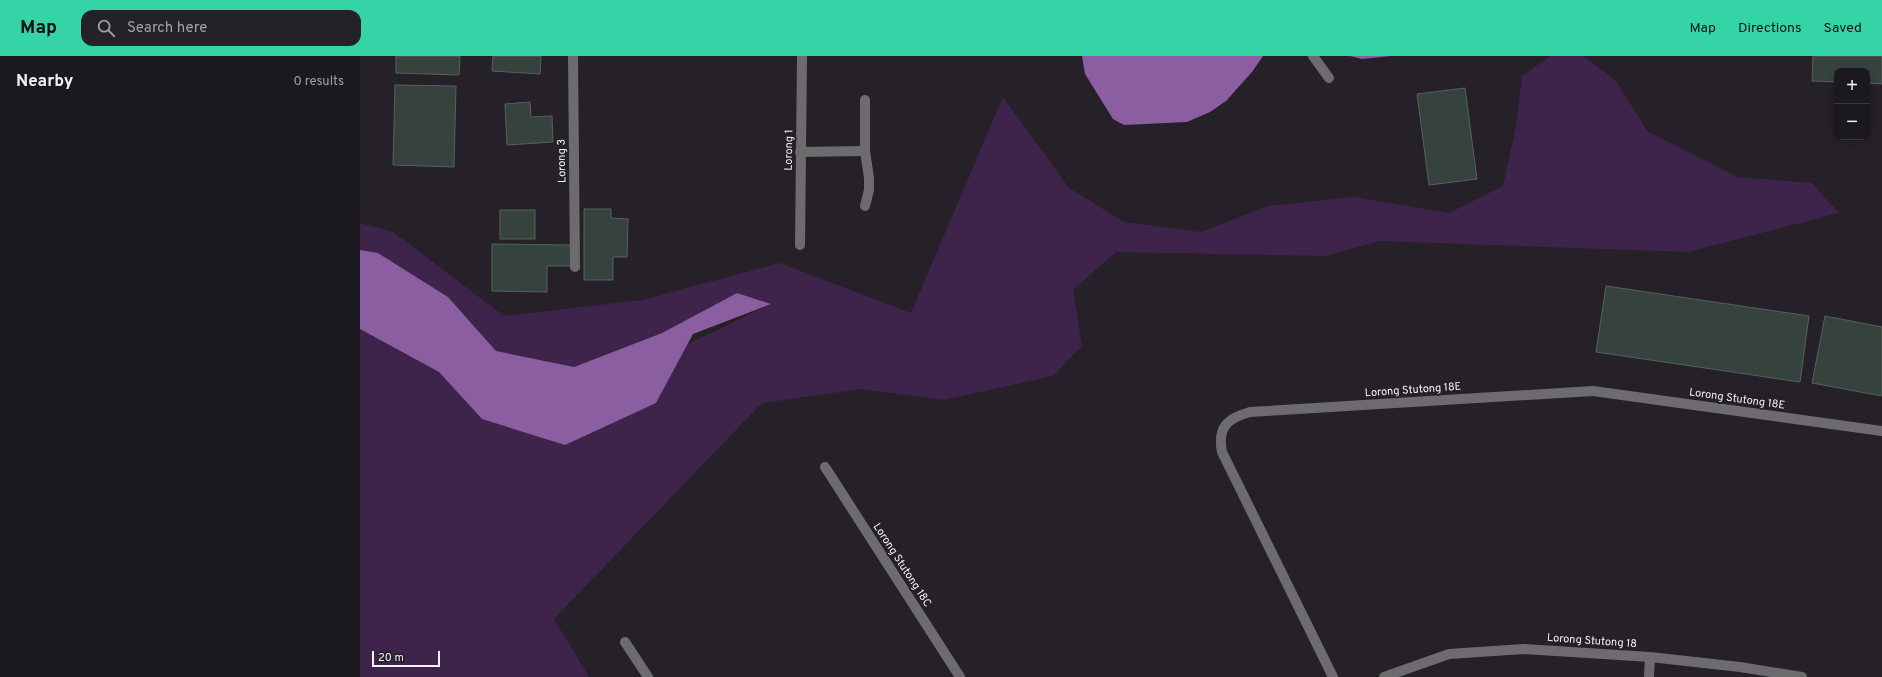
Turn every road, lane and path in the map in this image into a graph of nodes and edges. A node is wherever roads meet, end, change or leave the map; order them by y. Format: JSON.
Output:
{"nodes":[{"id":1,"x":573,"y":56,"type":"edge"},
{"id":2,"x":802,"y":56,"type":"edge"},
{"id":3,"x":1313,"y":56,"type":"edge"},
{"id":4,"x":1329,"y":78,"type":"dead end"},
{"id":5,"x":865,"y":100,"type":"dead end"},
{"id":6,"x":865,"y":151,"type":"junction"},
{"id":7,"x":800,"y":152,"type":"junction"},
{"id":8,"x":865,"y":206,"type":"dead end"},
{"id":9,"x":800,"y":245,"type":"dead end"},
{"id":10,"x":575,"y":266,"type":"dead end"},
{"id":11,"x":1882,"y":431,"type":"edge"},
{"id":12,"x":825,"y":467,"type":"dead end"},
{"id":13,"x":625,"y":642,"type":"dead end"},
{"id":14,"x":1650,"y":657,"type":"junction"},
{"id":15,"x":648,"y":677,"type":"edge"},
{"id":16,"x":960,"y":677,"type":"edge"},
{"id":17,"x":1333,"y":677,"type":"edge"},
{"id":18,"x":1384,"y":677,"type":"edge"},
{"id":19,"x":1649,"y":677,"type":"edge"},
{"id":20,"x":1802,"y":677,"type":"edge"}],
"edges":[{"from":1,"to":10,"type":"street","name":"Lorong 3"},
{"from":2,"to":7,"type":"street","name":"Lorong 1"},
{"from":3,"to":4,"type":"street"},
{"from":5,"to":6,"type":"street"},
{"from":6,"to":7,"type":"street"},
{"from":6,"to":8,"type":"street"},
{"from":7,"to":9,"type":"street","name":"Lorong 1"},
{"from":11,"to":17,"type":"street","name":"Lorong Stutong 18E"},
{"from":12,"to":16,"type":"street","name":"Lorong Stutong 18C"},
{"from":13,"to":15,"type":"street"},
{"from":14,"to":18,"type":"street","name":"Lorong Stutong 18"},
{"from":14,"to":19,"type":"street"},
{"from":14,"to":20,"type":"street","name":"Lorong Stutong 18"}]}
